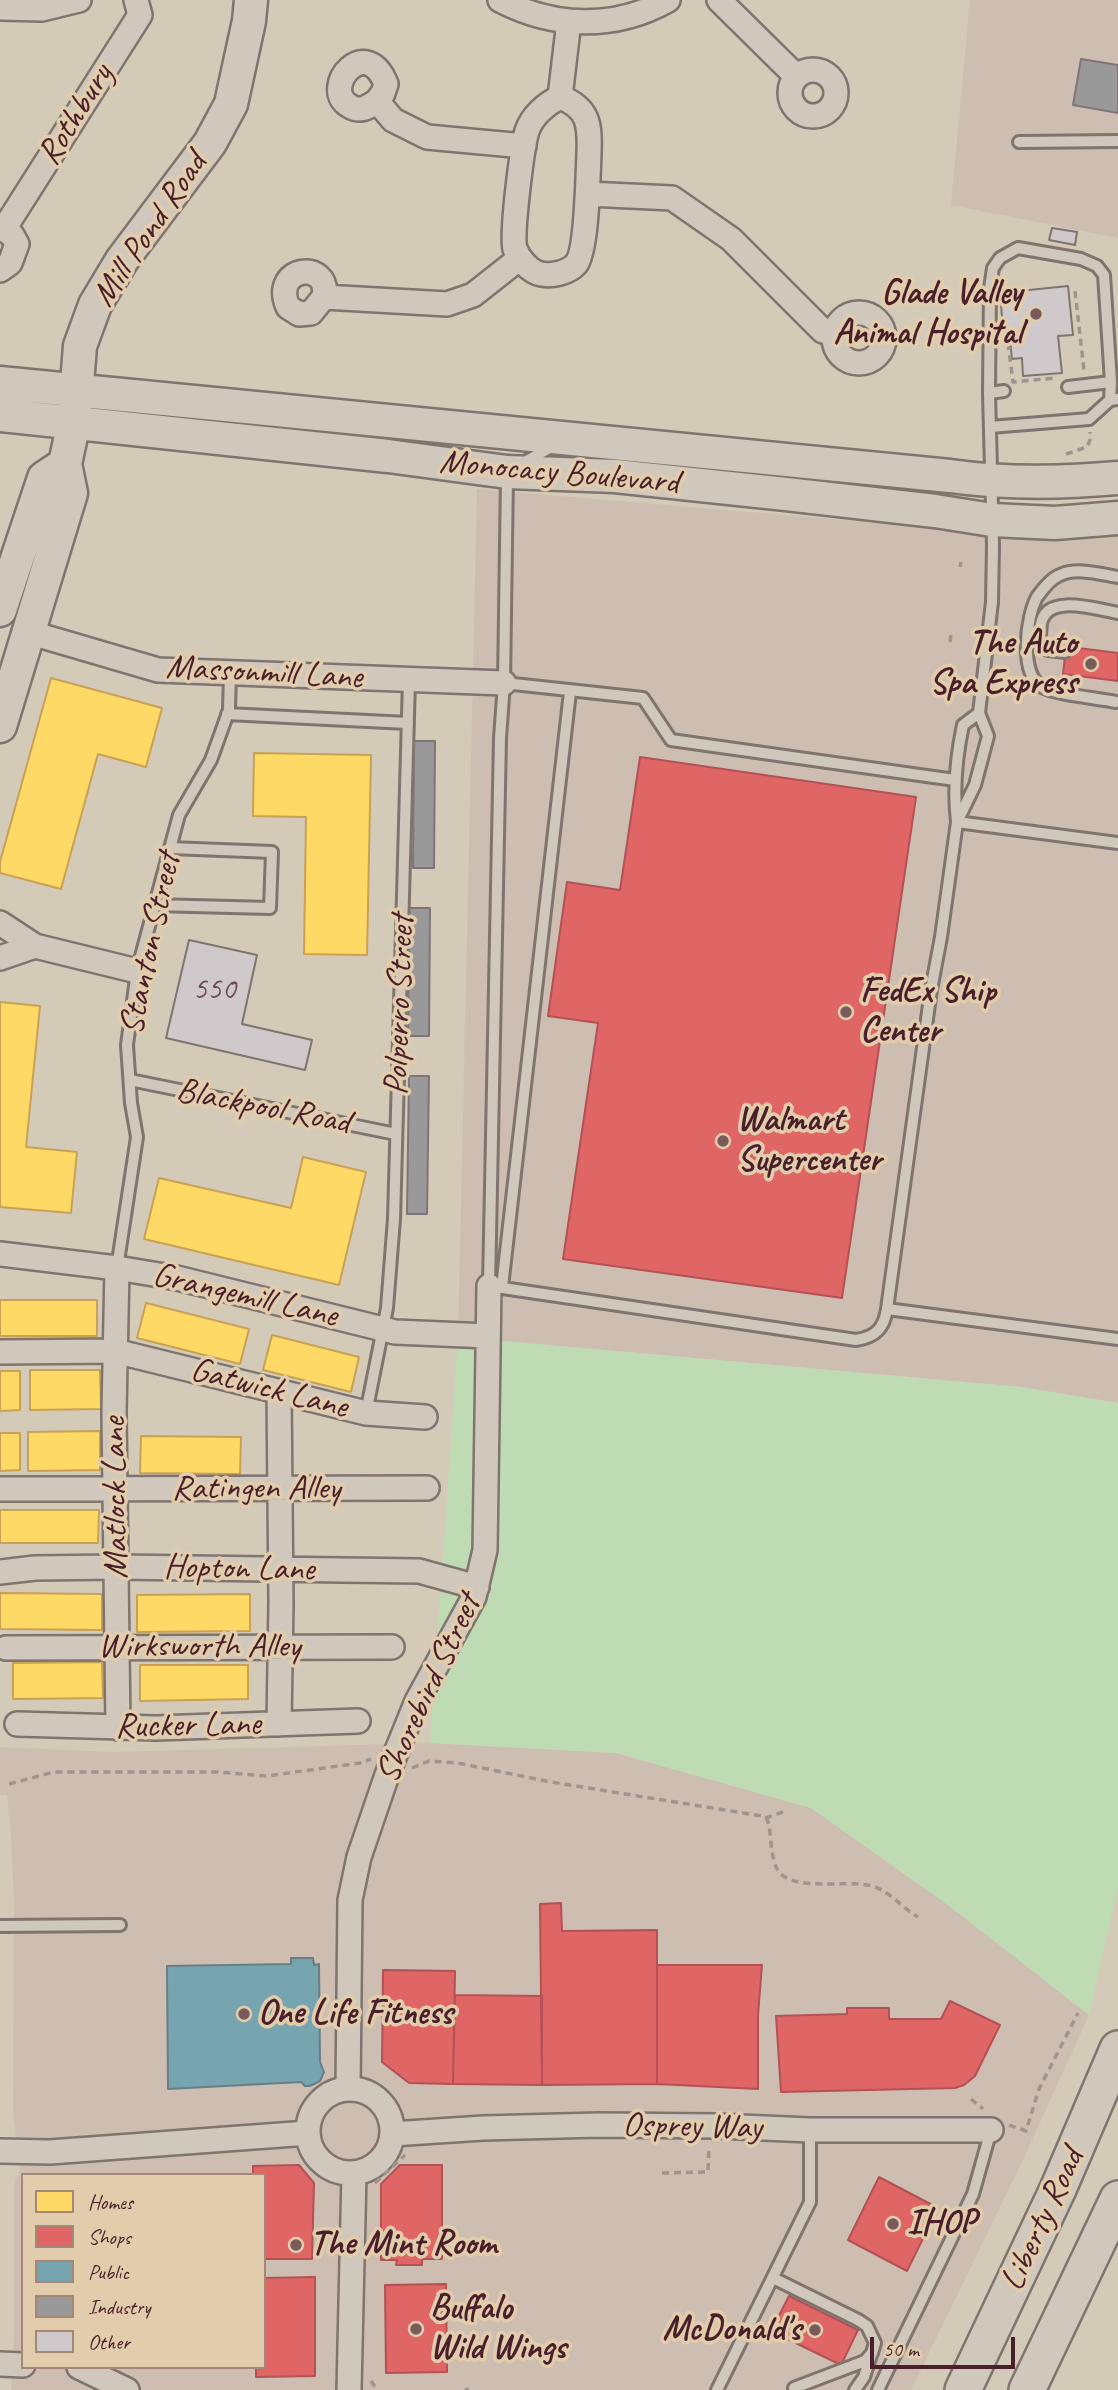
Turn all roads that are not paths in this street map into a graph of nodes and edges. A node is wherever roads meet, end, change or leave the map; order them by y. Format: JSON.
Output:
{"nodes":[{"id":1,"x":79,"y":0,"type":"edge"},
{"id":2,"x":136,"y":0,"type":"edge"},
{"id":3,"x":250,"y":0,"type":"edge"},
{"id":4,"x":500,"y":0,"type":"edge"},
{"id":5,"x":668,"y":0,"type":"edge"},
{"id":6,"x":719,"y":0,"type":"edge"},
{"id":7,"x":0,"y":8,"type":"edge"},
{"id":8,"x":569,"y":21,"type":"junction"},
{"id":9,"x":796,"y":76,"type":"dead end"},
{"id":10,"x":560,"y":97,"type":"junction"},
{"id":11,"x":377,"y":101,"type":"dead end"},
{"id":12,"x":1118,"y":141,"type":"edge"},
{"id":13,"x":1019,"y":142,"type":"dead end"},
{"id":14,"x":524,"y":146,"type":"junction"},
{"id":15,"x":588,"y":194,"type":"junction"},
{"id":16,"x":2,"y":228,"type":"edge"},
{"id":17,"x":520,"y":258,"type":"junction"},
{"id":18,"x":0,"y":270,"type":"edge"},
{"id":19,"x":324,"y":297,"type":"dead end"},
{"id":20,"x":834,"y":334,"type":"dead end"},
{"id":21,"x":1111,"y":382,"type":"junction"},
{"id":22,"x":0,"y":383,"type":"edge"},
{"id":23,"x":1068,"y":387,"type":"dead end"},
{"id":24,"x":77,"y":390,"type":"junction"},
{"id":25,"x":1004,"y":391,"type":"dead end"},
{"id":26,"x":989,"y":393,"type":"junction"},
{"id":27,"x":1114,"y":399,"type":"edge"},
{"id":28,"x":0,"y":415,"type":"edge"},
{"id":29,"x":74,"y":422,"type":"junction"},
{"id":30,"x":990,"y":427,"type":"junction"},
{"id":31,"x":567,"y":438,"type":"junction"},
{"id":32,"x":65,"y":464,"type":"junction"},
{"id":33,"x":507,"y":472,"type":"junction"},
{"id":34,"x":1118,"y":478,"type":"edge"},
{"id":35,"x":991,"y":482,"type":"junction"},
{"id":36,"x":1118,"y":518,"type":"edge"},
{"id":37,"x":992,"y":520,"type":"junction"},
{"id":38,"x":1118,"y":577,"type":"edge"},
{"id":39,"x":0,"y":610,"type":"edge"},
{"id":40,"x":1118,"y":612,"type":"edge"},
{"id":41,"x":28,"y":632,"type":"junction"},
{"id":42,"x":1065,"y":652,"type":"dead end"},
{"id":43,"x":230,"y":673,"type":"junction"},
{"id":44,"x":409,"y":680,"type":"junction"},
{"id":45,"x":505,"y":683,"type":"junction"},
{"id":46,"x":570,"y":692,"type":"junction"},
{"id":47,"x":1116,"y":702,"type":"dead end"},
{"id":48,"x":979,"y":713,"type":"junction"},
{"id":49,"x":227,"y":714,"type":"junction"},
{"id":50,"x":408,"y":723,"type":"junction"},
{"id":51,"x":0,"y":726,"type":"edge"},
{"id":52,"x":955,"y":780,"type":"junction"},
{"id":53,"x":957,"y":822,"type":"junction"},
{"id":54,"x":1118,"y":843,"type":"edge"},
{"id":55,"x":170,"y":848,"type":"junction"},
{"id":56,"x":154,"y":905,"type":"junction"},
{"id":57,"x":0,"y":923,"type":"edge"},
{"id":58,"x":35,"y":946,"type":"junction"},
{"id":59,"x":0,"y":958,"type":"edge"},
{"id":60,"x":137,"y":971,"type":"junction"},
{"id":61,"x":130,"y":1080,"type":"junction"},
{"id":62,"x":396,"y":1134,"type":"junction"},
{"id":63,"x":0,"y":1255,"type":"edge"},
{"id":64,"x":117,"y":1268,"type":"junction"},
{"id":65,"x":496,"y":1287,"type":"junction"},
{"id":66,"x":887,"y":1309,"type":"junction"},
{"id":67,"x":383,"y":1329,"type":"junction"},
{"id":68,"x":488,"y":1336,"type":"junction"},
{"id":69,"x":1118,"y":1339,"type":"edge"},
{"id":70,"x":115,"y":1351,"type":"junction"},
{"id":71,"x":0,"y":1352,"type":"edge"},
{"id":72,"x":279,"y":1392,"type":"junction"},
{"id":73,"x":366,"y":1413,"type":"junction"},
{"id":74,"x":425,"y":1417,"type":"dead end"},
{"id":75,"x":281,"y":1488,"type":"junction"},
{"id":76,"x":427,"y":1488,"type":"dead end"},
{"id":77,"x":0,"y":1489,"type":"edge"},
{"id":78,"x":117,"y":1489,"type":"junction"},
{"id":79,"x":117,"y":1567,"type":"junction"},
{"id":80,"x":281,"y":1569,"type":"junction"},
{"id":81,"x":0,"y":1572,"type":"edge"},
{"id":82,"x":477,"y":1587,"type":"junction"},
{"id":83,"x":281,"y":1647,"type":"junction"},
{"id":84,"x":392,"y":1647,"type":"dead end"},
{"id":85,"x":6,"y":1648,"type":"dead end"},
{"id":86,"x":118,"y":1648,"type":"junction"},
{"id":87,"x":358,"y":1721,"type":"dead end"},
{"id":88,"x":17,"y":1724,"type":"dead end"},
{"id":89,"x":279,"y":1724,"type":"junction"},
{"id":90,"x":118,"y":1728,"type":"junction"},
{"id":91,"x":0,"y":1926,"type":"edge"},
{"id":92,"x":120,"y":1926,"type":"dead end"},
{"id":93,"x":1118,"y":2049,"type":"edge"},
{"id":94,"x":348,"y":2089,"type":"junction"},
{"id":95,"x":995,"y":2122,"type":"joint"},
{"id":96,"x":810,"y":2130,"type":"junction"},
{"id":97,"x":308,"y":2133,"type":"junction"},
{"id":98,"x":392,"y":2134,"type":"junction"},
{"id":99,"x":0,"y":2151,"type":"edge"},
{"id":100,"x":354,"y":2173,"type":"junction"},
{"id":101,"x":1118,"y":2199,"type":"edge"},
{"id":102,"x":773,"y":2278,"type":"junction"},
{"id":103,"x":872,"y":2353,"type":"junction"},
{"id":104,"x":0,"y":2364,"type":"edge"},
{"id":105,"x":21,"y":2365,"type":"edge"},
{"id":106,"x":83,"y":2369,"type":"edge"},
{"id":107,"x":794,"y":2388,"type":"dead end"},
{"id":108,"x":127,"y":2390,"type":"edge"},
{"id":109,"x":349,"y":2390,"type":"edge"},
{"id":110,"x":717,"y":2390,"type":"edge"},
{"id":111,"x":855,"y":2390,"type":"edge"},
{"id":112,"x":878,"y":2390,"type":"edge"},
{"id":113,"x":963,"y":2390,"type":"edge"},
{"id":114,"x":1027,"y":2390,"type":"edge"}],
"edges":[{"from":1,"to":7,"type":"street"},
{"from":2,"to":16,"type":"street","name":"Rothbury"},
{"from":3,"to":24,"type":"main road","name":"Mill Pond Road"},
{"from":4,"to":8,"type":"street"},
{"from":5,"to":8,"type":"street"},
{"from":6,"to":9,"type":"street"},
{"from":8,"to":10,"type":"street"},
{"from":10,"to":14,"type":"street"},
{"from":10,"to":15,"type":"street"},
{"from":11,"to":14,"type":"street"},
{"from":12,"to":13,"type":"lane"},
{"from":14,"to":17,"type":"street"},
{"from":15,"to":17,"type":"street"},
{"from":15,"to":20,"type":"street"},
{"from":16,"to":18,"type":"street","name":"Rothbury"},
{"from":17,"to":19,"type":"street"},
{"from":21,"to":23,"type":"lane"},
{"from":21,"to":26,"type":"lane"},
{"from":21,"to":27,"type":"lane"},
{"from":22,"to":24,"type":"main road","name":"Monocacy Boulevard"},
{"from":24,"to":29,"type":"main road","name":"Mill Pond Road"},
{"from":24,"to":31,"type":"main road","name":"Monocacy Boulevard"},
{"from":25,"to":26,"type":"lane"},
{"from":26,"to":30,"type":"lane"},
{"from":27,"to":30,"type":"lane"},
{"from":28,"to":29,"type":"main road","name":"Monocacy Boulevard"},
{"from":29,"to":32,"type":"main road","name":"Mill Pond Road"},
{"from":29,"to":33,"type":"main road","name":"Monocacy Boulevard"},
{"from":30,"to":35,"type":"lane"},
{"from":31,"to":33,"type":"lane"},
{"from":31,"to":35,"type":"main road","name":"Monocacy Boulevard"},
{"from":32,"to":39,"type":"main road"},
{"from":32,"to":41,"type":"main road","name":"Mill Pond Road"},
{"from":33,"to":37,"type":"main road","name":"Monocacy Boulevard"},
{"from":33,"to":45,"type":"lane"},
{"from":34,"to":35,"type":"main road","name":"Monocacy Boulevard"},
{"from":35,"to":37,"type":"lane"},
{"from":36,"to":37,"type":"main road","name":"Monocacy Boulevard"},
{"from":37,"to":48,"type":"lane"},
{"from":38,"to":47,"type":"lane"},
{"from":40,"to":42,"type":"lane"},
{"from":41,"to":43,"type":"street","name":"Massonmill Lane"},
{"from":41,"to":51,"type":"main road","name":"Mill Pond Road"},
{"from":43,"to":44,"type":"street","name":"Massonmill Lane"},
{"from":43,"to":49,"type":"lane","name":"Stanton Street"},
{"from":44,"to":45,"type":"street","name":"Massonmill Lane"},
{"from":44,"to":50,"type":"lane","name":"Polperro Street"},
{"from":45,"to":46,"type":"lane"},
{"from":45,"to":65,"type":"lane"},
{"from":46,"to":52,"type":"lane"},
{"from":46,"to":65,"type":"lane"},
{"from":48,"to":52,"type":"lane"},
{"from":48,"to":53,"type":"lane"},
{"from":49,"to":50,"type":"lane"},
{"from":49,"to":55,"type":"lane","name":"Stanton Street"},
{"from":50,"to":62,"type":"lane","name":"Polperro Street"},
{"from":52,"to":53,"type":"lane"},
{"from":53,"to":54,"type":"lane"},
{"from":53,"to":66,"type":"lane"},
{"from":55,"to":56,"type":"lane","name":"Stanton Street"},
{"from":55,"to":56,"type":"lane"},
{"from":56,"to":60,"type":"lane","name":"Stanton Street"},
{"from":57,"to":58,"type":"street"},
{"from":58,"to":59,"type":"street"},
{"from":58,"to":60,"type":"street"},
{"from":60,"to":61,"type":"lane","name":"Stanton Street"},
{"from":61,"to":62,"type":"lane","name":"Blackpool Road"},
{"from":61,"to":64,"type":"lane","name":"Stanton Street"},
{"from":62,"to":67,"type":"lane","name":"Polperro Street"},
{"from":63,"to":64,"type":"street","name":"Grangemill Lane"},
{"from":64,"to":67,"type":"street","name":"Grangemill Lane"},
{"from":64,"to":70,"type":"street","name":"Matlock Lane"},
{"from":65,"to":66,"type":"lane"},
{"from":65,"to":68,"type":"street","name":"Shorebird Street"},
{"from":66,"to":69,"type":"lane"},
{"from":67,"to":68,"type":"street","name":"Grangemill Lane"},
{"from":67,"to":73,"type":"lane","name":"Polperro Street"},
{"from":68,"to":82,"type":"street","name":"Shorebird Street"},
{"from":70,"to":71,"type":"street","name":"Gatwick Lane"},
{"from":70,"to":72,"type":"street","name":"Gatwick Lane"},
{"from":70,"to":78,"type":"street","name":"Matlock Lane"},
{"from":72,"to":73,"type":"street","name":"Gatwick Lane"},
{"from":72,"to":75,"type":"street"},
{"from":73,"to":74,"type":"street","name":"Gatwick Lane"},
{"from":75,"to":76,"type":"street","name":"Ratingen Alley"},
{"from":75,"to":78,"type":"street","name":"Ratingen Alley"},
{"from":75,"to":80,"type":"street"},
{"from":77,"to":78,"type":"street","name":"Ratingen Alley"},
{"from":78,"to":79,"type":"street","name":"Matlock Lane"},
{"from":79,"to":80,"type":"street","name":"Hopton Lane"},
{"from":79,"to":81,"type":"street","name":"Hopton Lane"},
{"from":79,"to":86,"type":"street","name":"Matlock Lane"},
{"from":80,"to":82,"type":"street","name":"Hopton Lane"},
{"from":80,"to":83,"type":"street"},
{"from":82,"to":94,"type":"street","name":"Shorebird Street"},
{"from":83,"to":84,"type":"street","name":"Wirksworth Alley"},
{"from":83,"to":86,"type":"street","name":"Wirksworth Alley"},
{"from":83,"to":89,"type":"street"},
{"from":85,"to":86,"type":"street","name":"Wirksworth Alley"},
{"from":86,"to":90,"type":"street","name":"Matlock Lane"},
{"from":87,"to":89,"type":"street","name":"Rucker Lane"},
{"from":88,"to":90,"type":"street","name":"Rucker Lane"},
{"from":89,"to":90,"type":"street","name":"Rucker Lane"},
{"from":91,"to":92,"type":"lane"},
{"from":93,"to":113,"type":"main road","name":"Liberty Road"},
{"from":94,"to":97,"type":"street"},
{"from":94,"to":98,"type":"street"},
{"from":95,"to":96,"type":"street","name":"Osprey Way"},
{"from":95,"to":112,"type":"lane"},
{"from":96,"to":98,"type":"street","name":"Osprey Way"},
{"from":96,"to":102,"type":"lane"},
{"from":97,"to":99,"type":"street"},
{"from":97,"to":100,"type":"street"},
{"from":98,"to":100,"type":"street"},
{"from":100,"to":109,"type":"street"},
{"from":101,"to":114,"type":"main road","name":"Liberty Road"},
{"from":102,"to":103,"type":"lane"},
{"from":102,"to":110,"type":"lane"},
{"from":103,"to":107,"type":"lane"},
{"from":103,"to":111,"type":"lane"},
{"from":104,"to":105,"type":"street"},
{"from":106,"to":108,"type":"street"}]}
